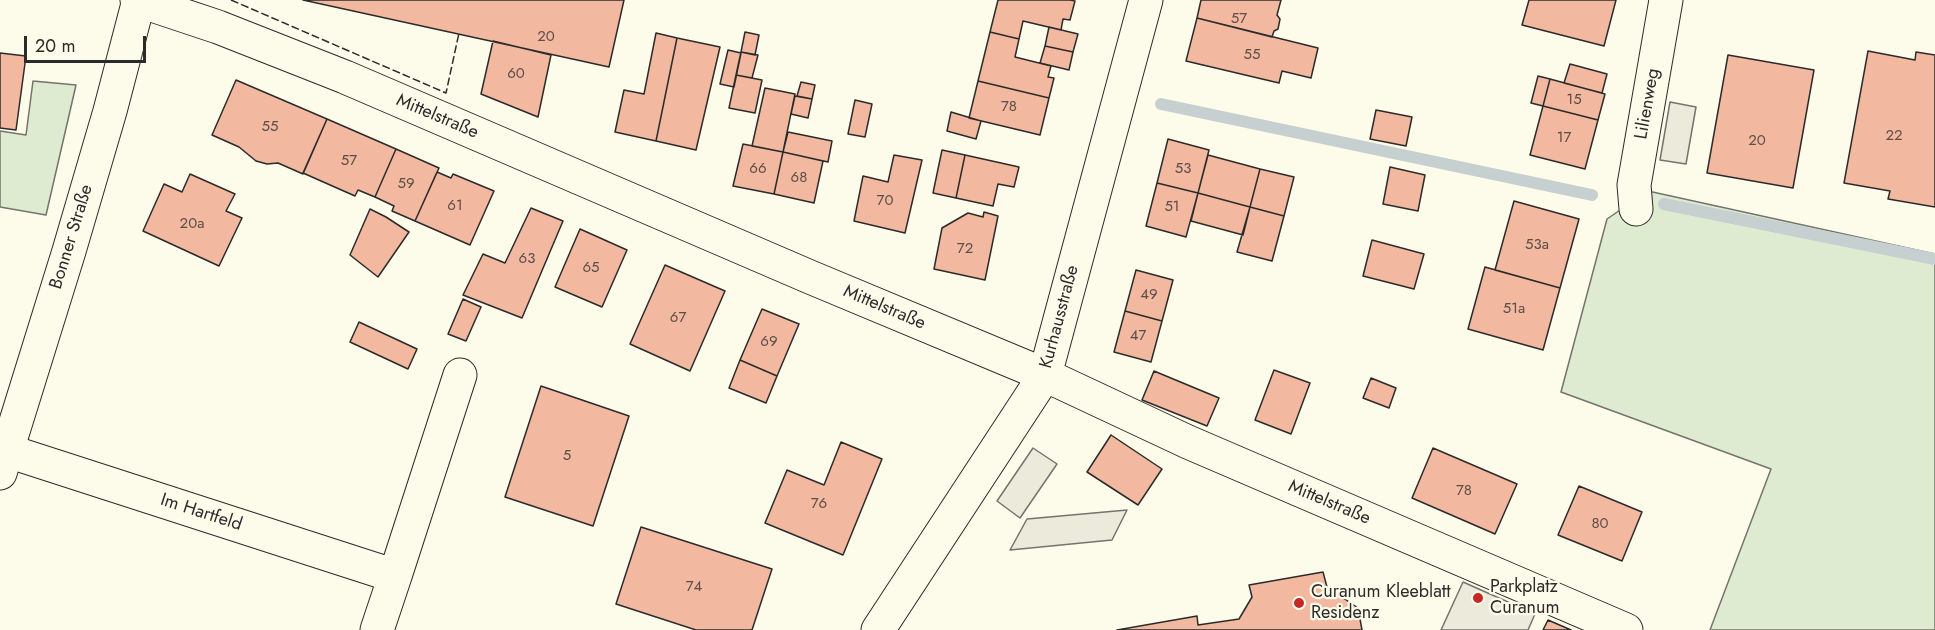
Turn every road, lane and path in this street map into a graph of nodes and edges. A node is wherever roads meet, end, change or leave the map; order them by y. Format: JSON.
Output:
{"nodes":[{"id":1,"x":138,"y":0,"type":"edge"},
{"id":2,"x":1146,"y":0,"type":"edge"},
{"id":3,"x":1666,"y":0,"type":"edge"},
{"id":4,"x":1635,"y":197,"type":"dead end"},
{"id":5,"x":460,"y":375,"type":"dead end"},
{"id":6,"x":1045,"y":375,"type":"junction"},
{"id":7,"x":4,"y":462,"type":"edge"},
{"id":8,"x":395,"y":576,"type":"junction"},
{"id":9,"x":377,"y":630,"type":"edge"},
{"id":10,"x":878,"y":630,"type":"edge"},
{"id":11,"x":1626,"y":630,"type":"edge"}],
"edges":[{"from":1,"to":6,"type":"street","name":"Mittelstraße"},
{"from":1,"to":7,"type":"street","name":"Bonner Straße"},
{"from":2,"to":6,"type":"street","name":"Kurhausstraße"},
{"from":3,"to":4,"type":"street","name":"Lilienweg"},
{"from":5,"to":8,"type":"street"},
{"from":6,"to":10,"type":"street","name":"Kurhausstraße"},
{"from":6,"to":11,"type":"street","name":"Mittelstraße"},
{"from":7,"to":8,"type":"street","name":"Im Hartfeld"},
{"from":8,"to":9,"type":"street"}]}
